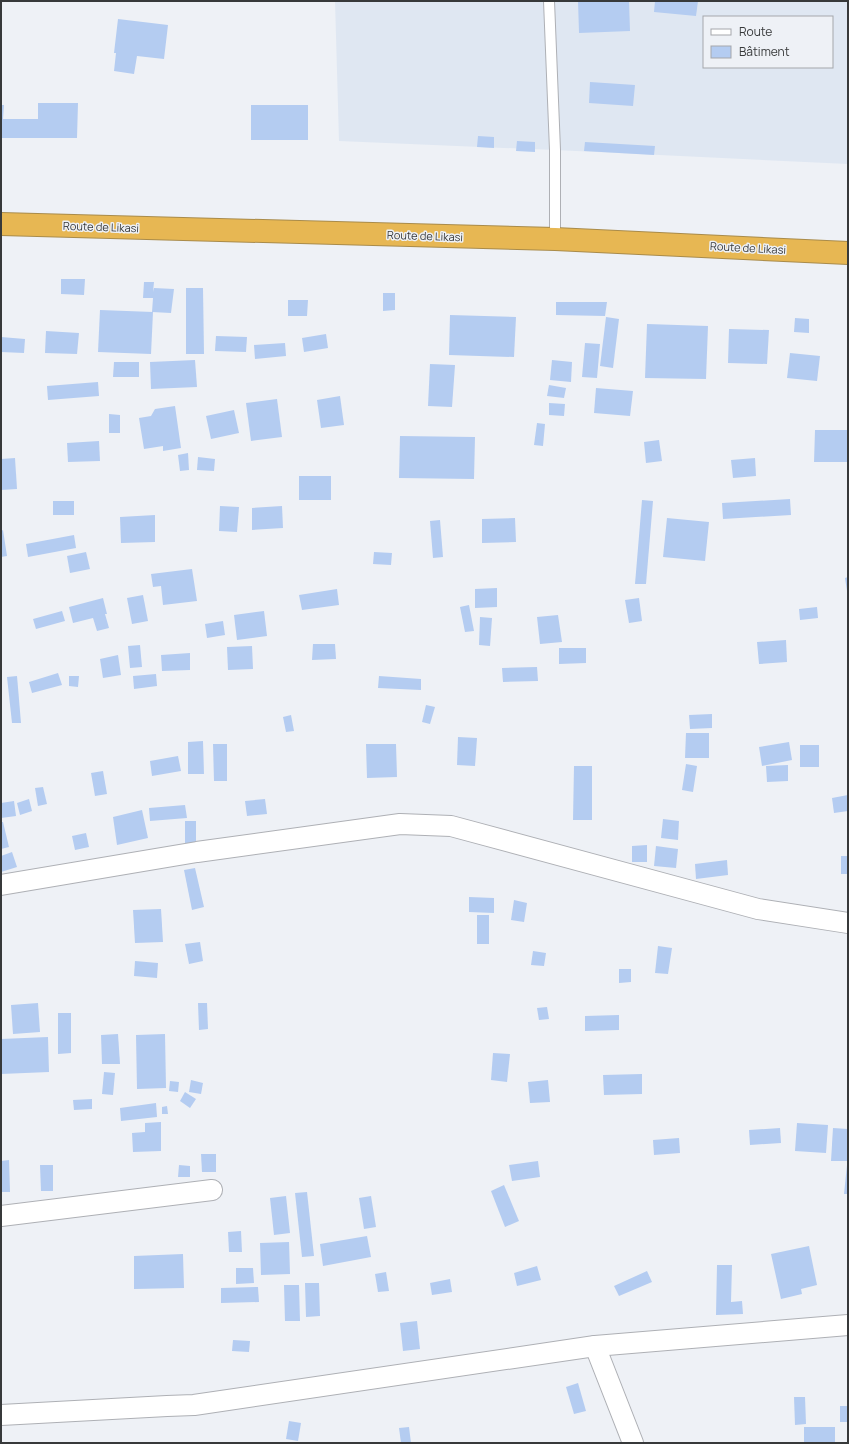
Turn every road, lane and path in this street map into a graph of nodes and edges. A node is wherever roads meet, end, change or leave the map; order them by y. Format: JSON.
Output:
{"nodes":[{"id":1,"x":549,"y":1,"type":"edge"},
{"id":2,"x":1,"y":224,"type":"edge"},
{"id":3,"x":555,"y":239,"type":"junction"},
{"id":4,"x":848,"y":253,"type":"edge"},
{"id":5,"x":1,"y":885,"type":"edge"},
{"id":6,"x":848,"y":923,"type":"edge"},
{"id":7,"x":212,"y":1190,"type":"dead end"},
{"id":8,"x":1,"y":1216,"type":"edge"},
{"id":9,"x":848,"y":1325,"type":"edge"},
{"id":10,"x":595,"y":1346,"type":"junction"},
{"id":11,"x":1,"y":1415,"type":"edge"},
{"id":12,"x":633,"y":1443,"type":"edge"}],
"edges":[{"from":1,"to":3,"type":"lane"},
{"from":2,"to":3,"type":"highway","name":"Route de Likasi"},
{"from":3,"to":4,"type":"highway","name":"Route de Likasi"},
{"from":5,"to":6,"type":"street"},
{"from":7,"to":8,"type":"street"},
{"from":9,"to":10,"type":"street"},
{"from":10,"to":11,"type":"street"},
{"from":10,"to":12,"type":"street"}]}
